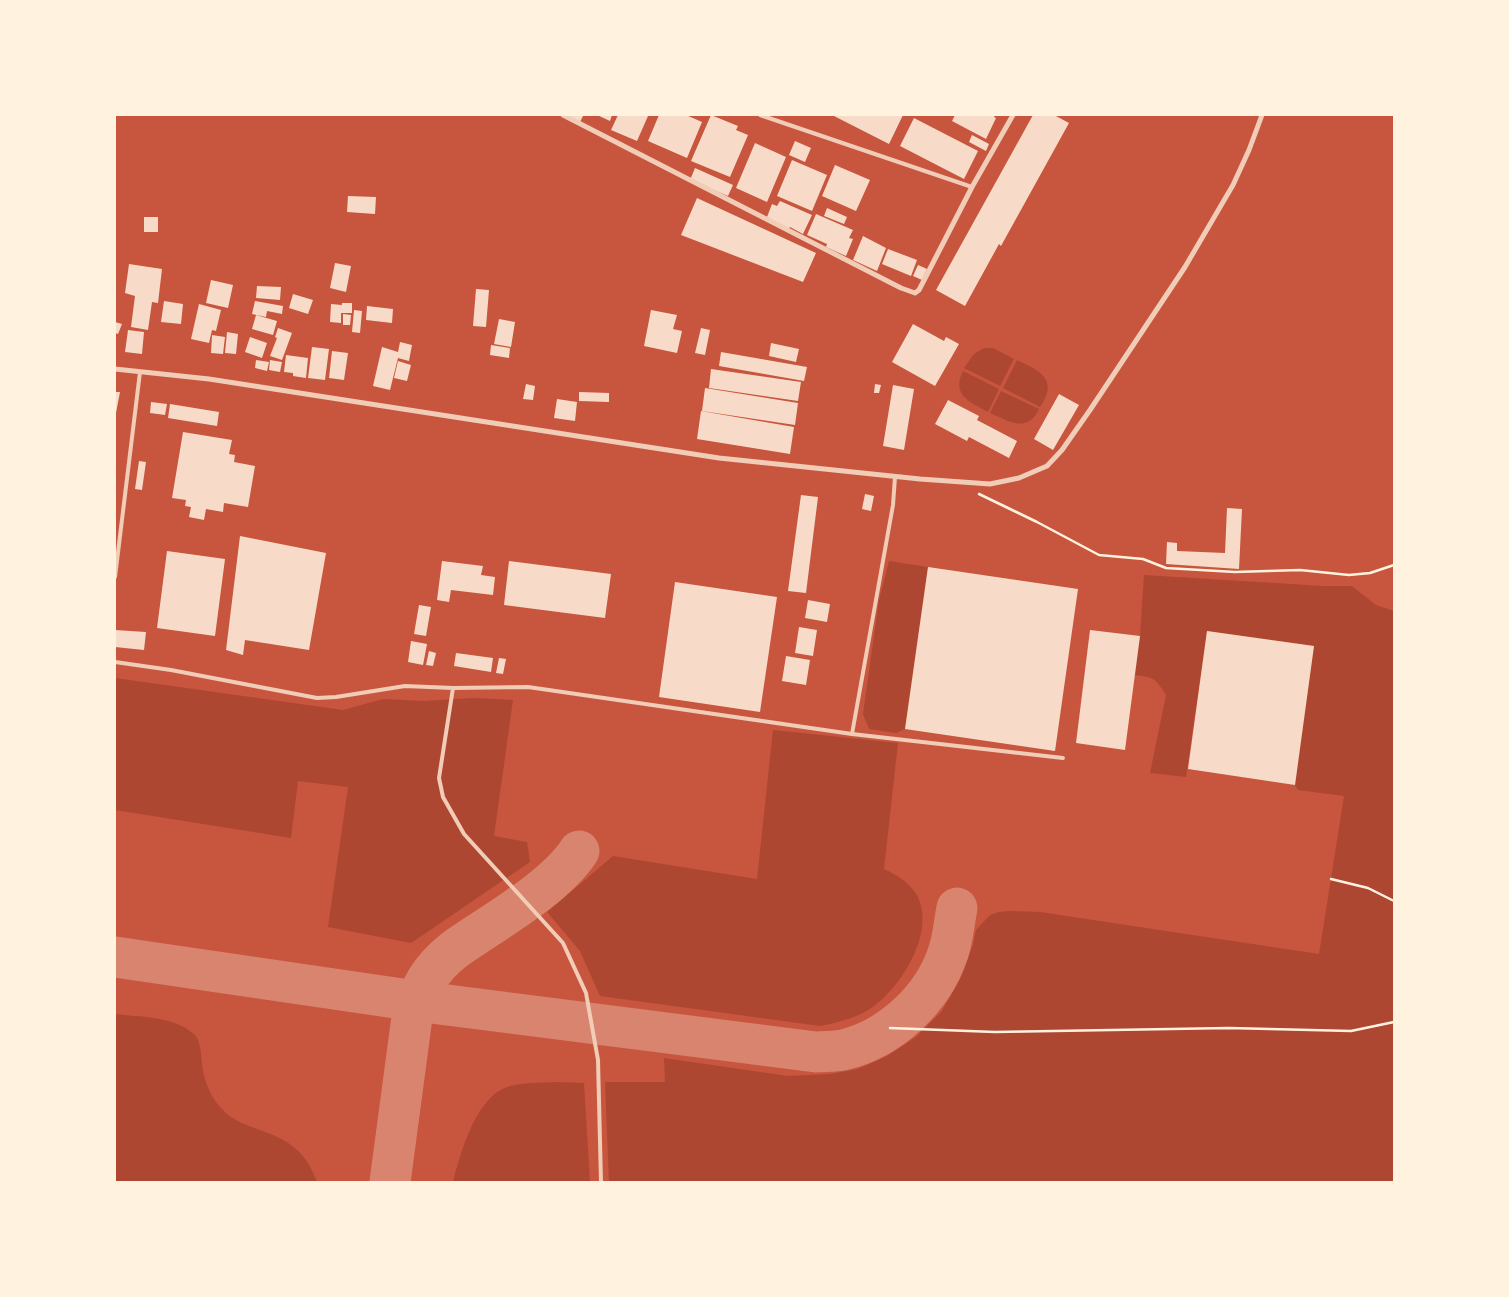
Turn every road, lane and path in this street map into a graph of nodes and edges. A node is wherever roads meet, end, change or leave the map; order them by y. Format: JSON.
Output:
{"nodes":[{"id":1,"x":563,"y":115,"type":"edge"},
{"id":2,"x":760,"y":115,"type":"edge"},
{"id":3,"x":1013,"y":115,"type":"edge"},
{"id":4,"x":1262,"y":115,"type":"edge"},
{"id":5,"x":972,"y":187,"type":"junction"},
{"id":6,"x":115,"y":369,"type":"edge"},
{"id":7,"x":140,"y":372,"type":"junction"},
{"id":8,"x":895,"y":477,"type":"junction"},
{"id":9,"x":976,"y":493,"type":"dead end"},
{"id":10,"x":1394,"y":565,"type":"edge"},
{"id":11,"x":115,"y":577,"type":"edge"},
{"id":12,"x":115,"y":662,"type":"edge"},
{"id":13,"x":453,"y":688,"type":"junction"},
{"id":14,"x":852,"y":734,"type":"junction"},
{"id":15,"x":1063,"y":758,"type":"dead end"},
{"id":16,"x":1331,"y":879,"type":"dead end"},
{"id":17,"x":1394,"y":901,"type":"edge"},
{"id":18,"x":1394,"y":1022,"type":"edge"},
{"id":19,"x":890,"y":1028,"type":"dead end"},
{"id":20,"x":601,"y":1182,"type":"edge"}],
"edges":[{"from":1,"to":5,"type":"street"},
{"from":2,"to":5,"type":"lane"},
{"from":3,"to":5,"type":"street"},
{"from":4,"to":8,"type":"street"},
{"from":6,"to":7,"type":"street"},
{"from":7,"to":8,"type":"street"},
{"from":7,"to":11,"type":"lane"},
{"from":8,"to":14,"type":"lane"},
{"from":9,"to":10,"type":"path"},
{"from":12,"to":13,"type":"lane"},
{"from":13,"to":14,"type":"lane"},
{"from":13,"to":20,"type":"lane"},
{"from":14,"to":15,"type":"lane"},
{"from":16,"to":17,"type":"path"},
{"from":18,"to":19,"type":"path"}]}
